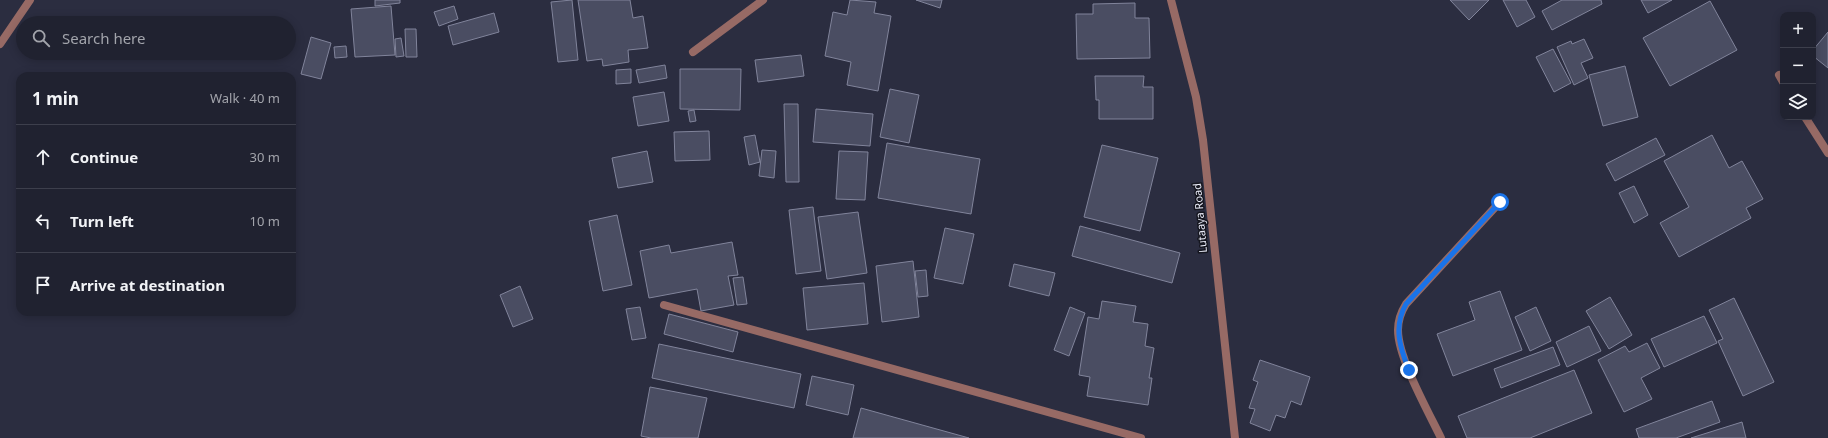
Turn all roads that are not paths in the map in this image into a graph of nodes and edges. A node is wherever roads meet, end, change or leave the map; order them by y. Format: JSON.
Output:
{"nodes":[{"id":1,"x":30,"y":0,"type":"edge"},
{"id":2,"x":763,"y":0,"type":"edge"},
{"id":3,"x":1171,"y":0,"type":"edge"},
{"id":4,"x":19,"y":16,"type":"edge"},
{"id":5,"x":16,"y":21,"type":"edge"},
{"id":6,"x":0,"y":44,"type":"edge"},
{"id":7,"x":693,"y":52,"type":"dead end"},
{"id":8,"x":1807,"y":120,"type":"edge"},
{"id":9,"x":1828,"y":153,"type":"edge"},
{"id":10,"x":1500,"y":202,"type":"dead end"},
{"id":11,"x":664,"y":305,"type":"dead end"},
{"id":12,"x":1141,"y":438,"type":"edge"},
{"id":13,"x":1235,"y":438,"type":"edge"},
{"id":14,"x":1441,"y":438,"type":"edge"}],
"edges":[{"from":1,"to":4,"type":"street"},
{"from":2,"to":7,"type":"street"},
{"from":3,"to":13,"type":"street","name":"Lutaaya Road"},
{"from":5,"to":6,"type":"street"},
{"from":8,"to":9,"type":"street"},
{"from":10,"to":14,"type":"street"},
{"from":11,"to":12,"type":"street"}]}
